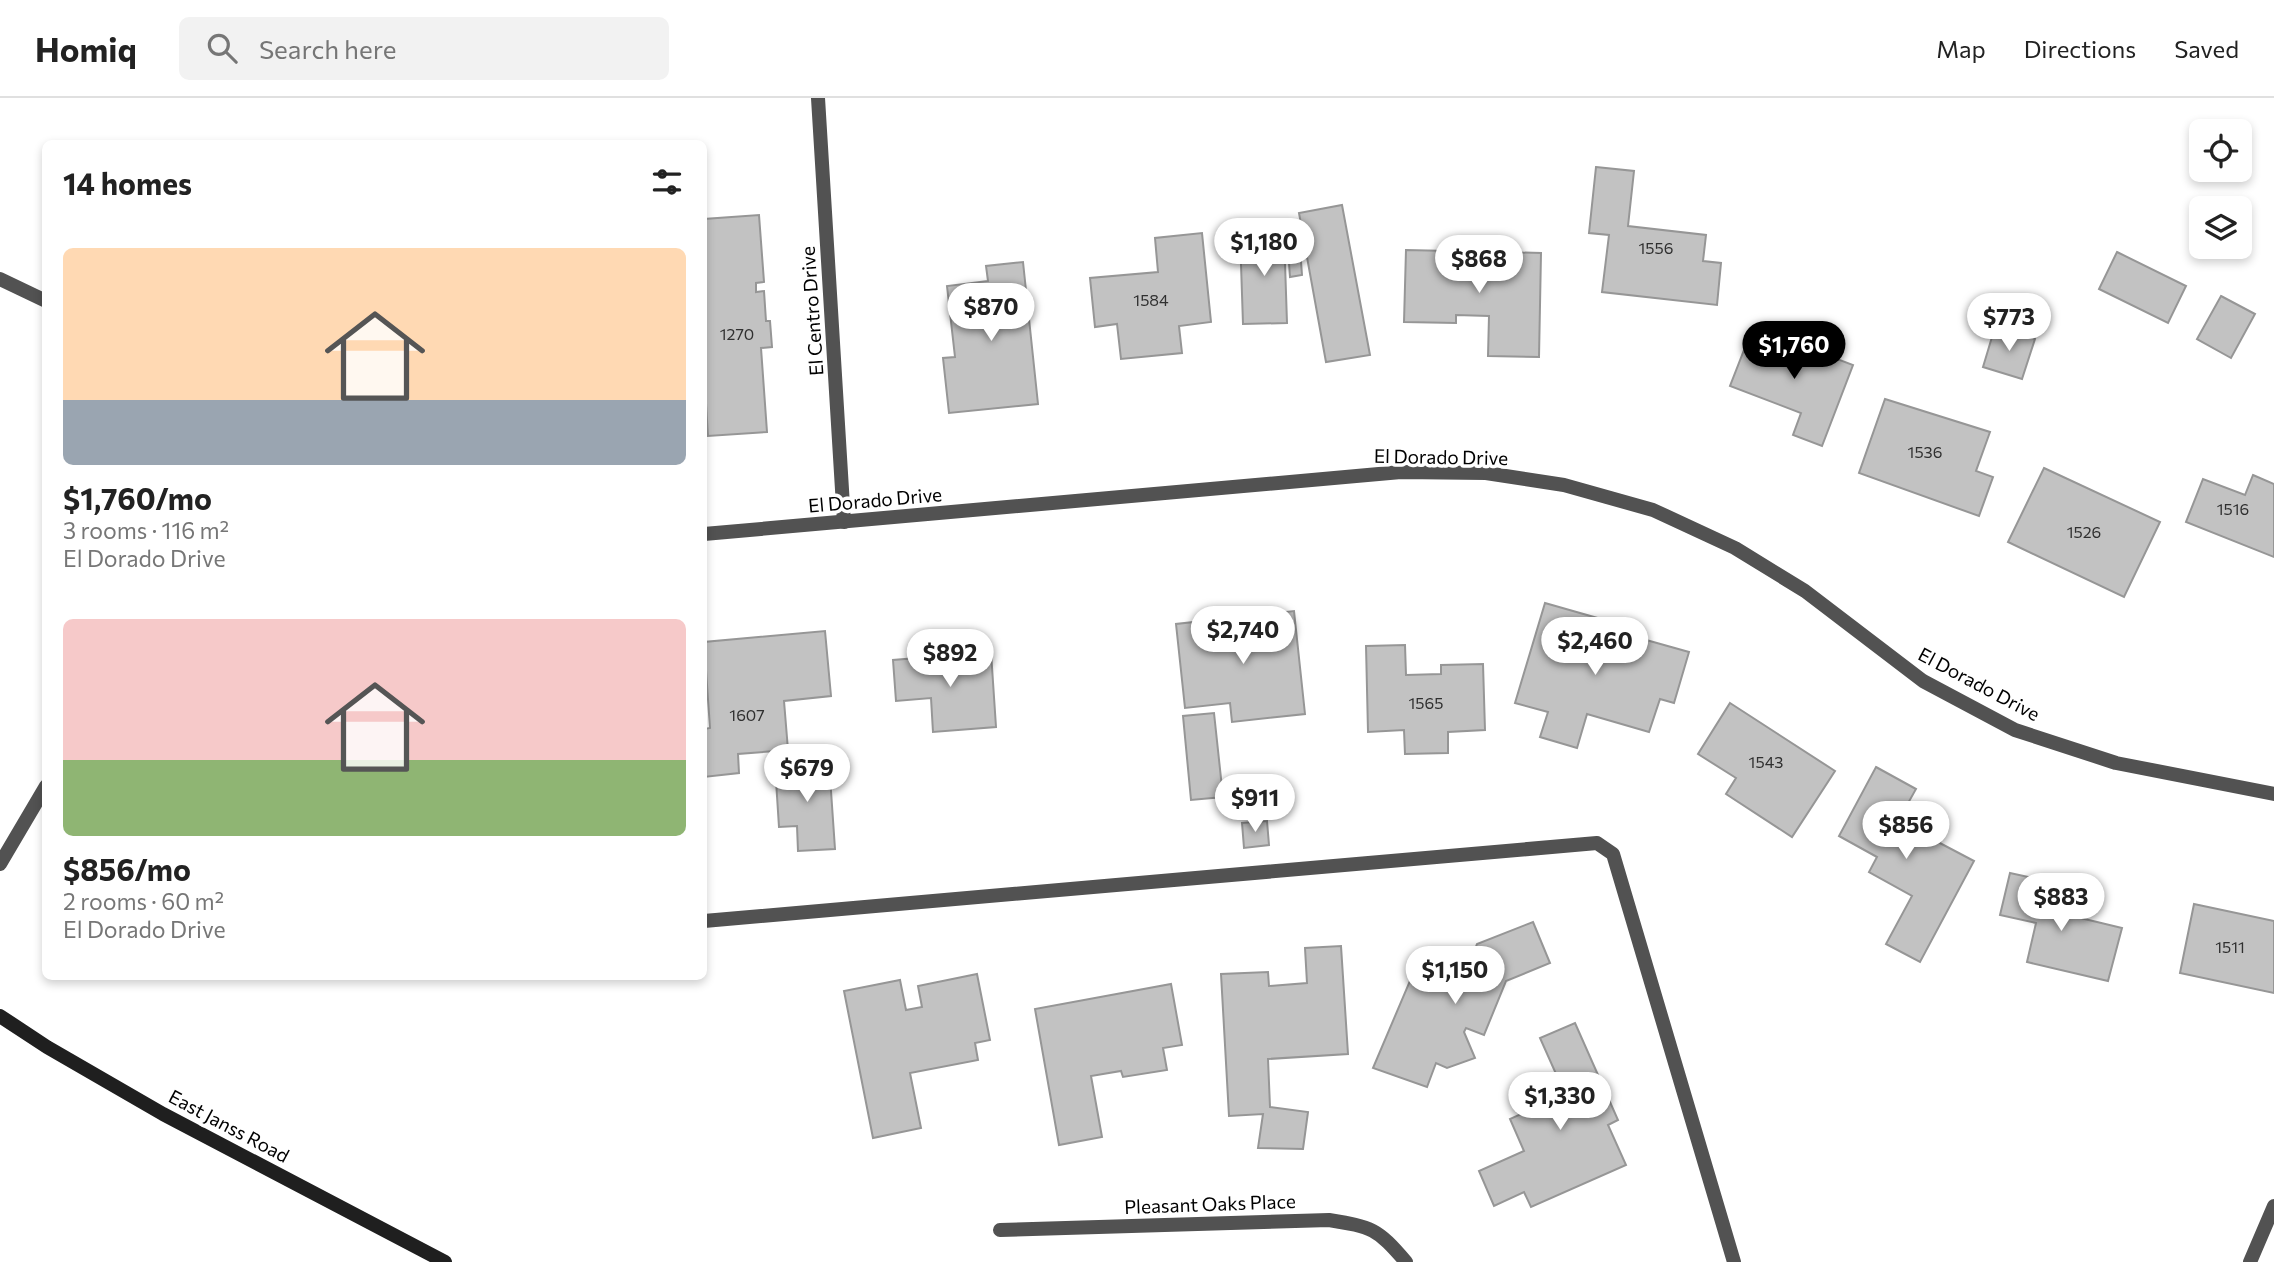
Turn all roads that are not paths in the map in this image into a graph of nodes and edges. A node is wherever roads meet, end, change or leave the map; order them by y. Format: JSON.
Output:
{"nodes":[{"id":1,"x":818,"y":98,"type":"edge"},
{"id":2,"x":0,"y":279,"type":"edge"},
{"id":3,"x":42,"y":298,"type":"edge"},
{"id":4,"x":845,"y":522,"type":"junction"},
{"id":5,"x":707,"y":534,"type":"edge"},
{"id":6,"x":42,"y":793,"type":"edge"},
{"id":7,"x":2274,"y":794,"type":"edge"},
{"id":8,"x":0,"y":864,"type":"edge"},
{"id":9,"x":707,"y":920,"type":"edge"},
{"id":10,"x":0,"y":1016,"type":"edge"},
{"id":11,"x":2274,"y":1206,"type":"edge"},
{"id":12,"x":1000,"y":1230,"type":"dead end"},
{"id":13,"x":445,"y":1262,"type":"edge"},
{"id":14,"x":1406,"y":1262,"type":"edge"},
{"id":15,"x":1734,"y":1262,"type":"edge"},
{"id":16,"x":2251,"y":1262,"type":"edge"}],
"edges":[{"from":1,"to":4,"type":"street","name":"El Centro Drive"},
{"from":2,"to":3,"type":"street"},
{"from":4,"to":5,"type":"street","name":"El Dorado Drive"},
{"from":4,"to":7,"type":"street","name":"El Dorado Drive"},
{"from":6,"to":8,"type":"street"},
{"from":9,"to":15,"type":"street"},
{"from":10,"to":13,"type":"main road","name":"East Janss Road"},
{"from":11,"to":16,"type":"street"},
{"from":12,"to":14,"type":"street","name":"Pleasant Oaks Place"}]}
